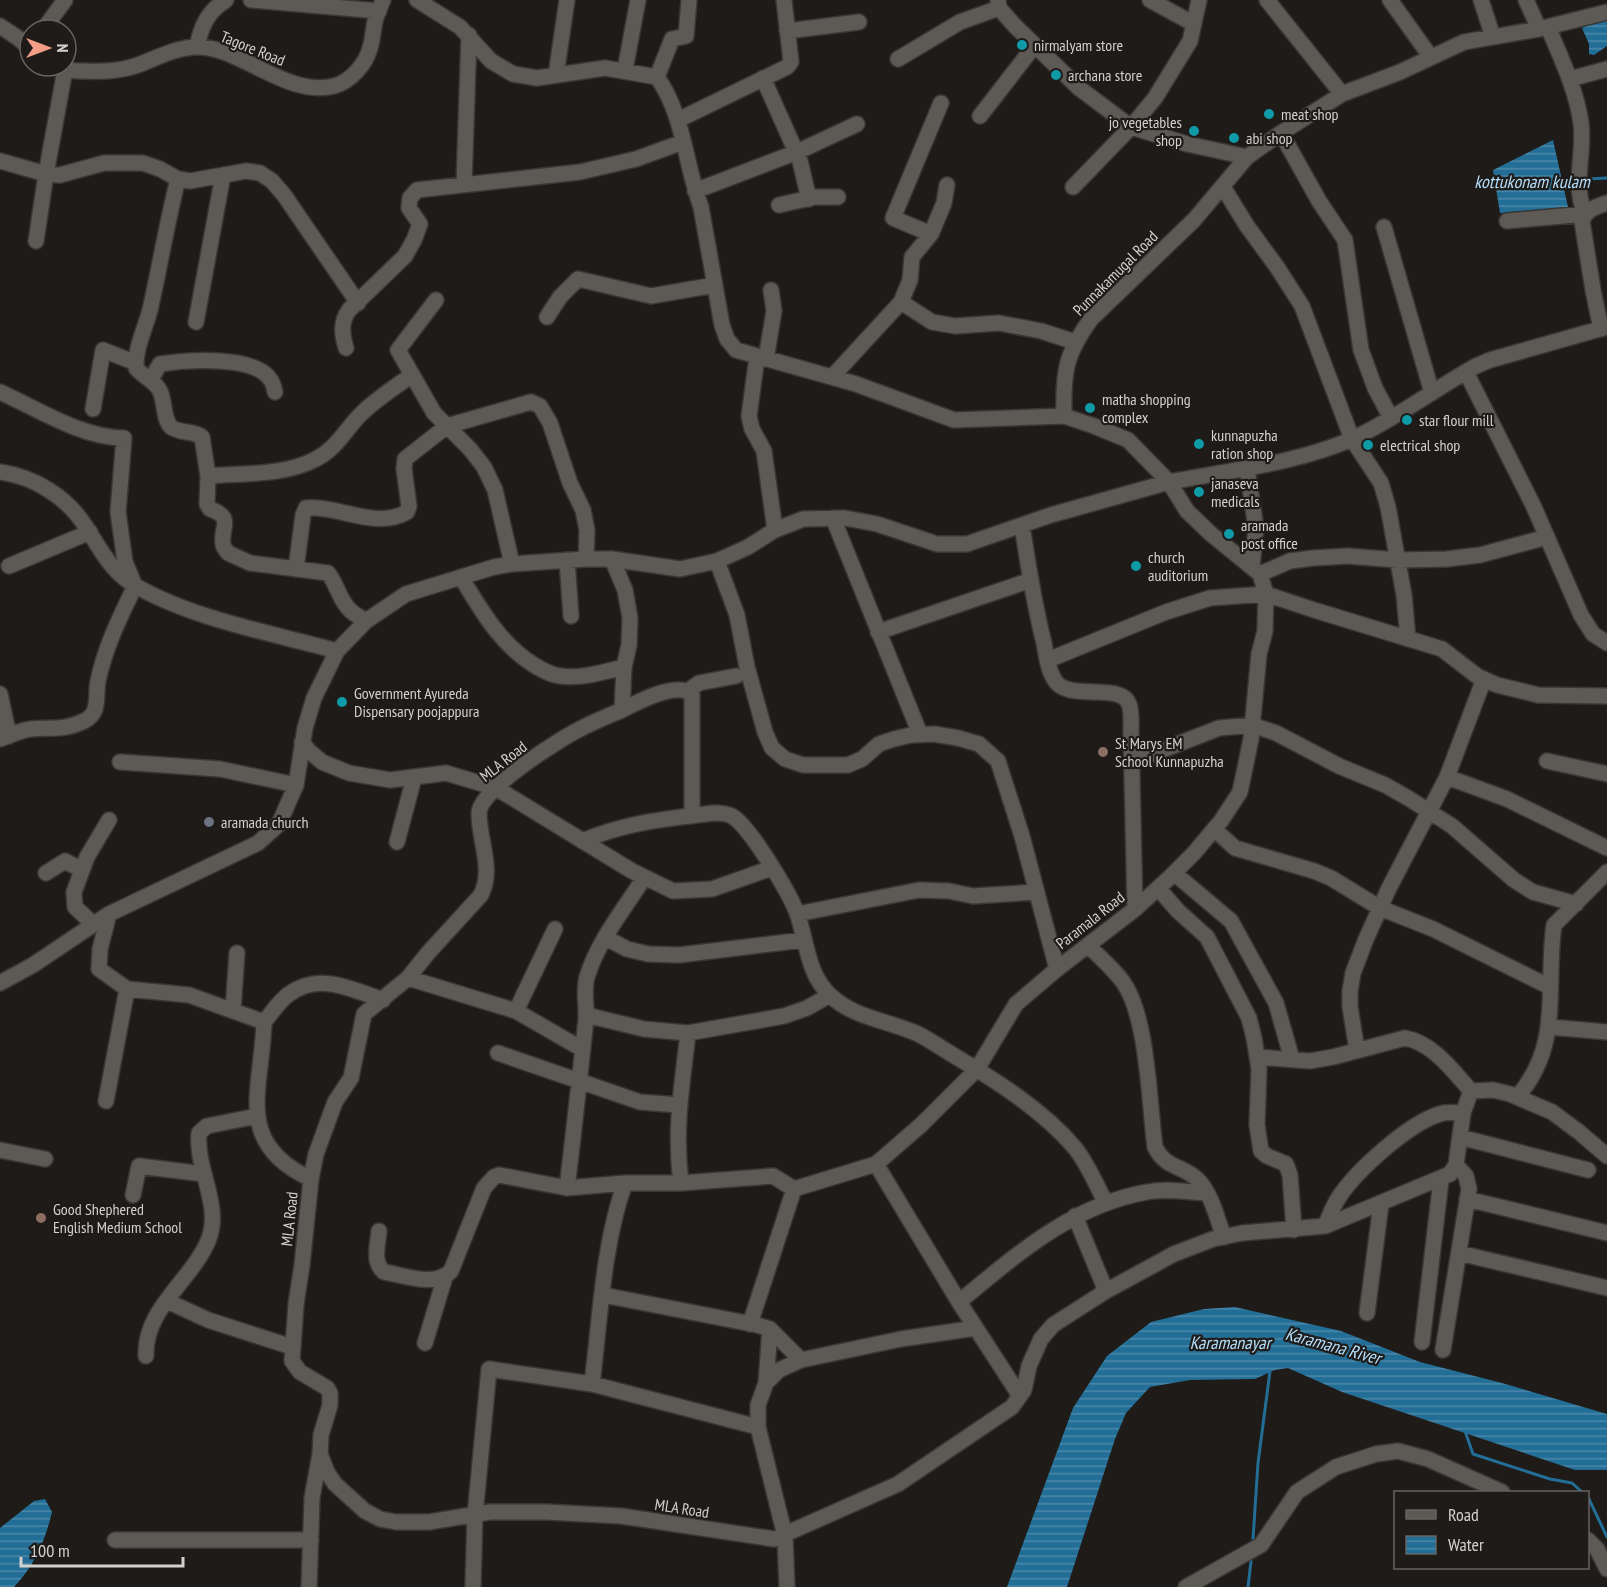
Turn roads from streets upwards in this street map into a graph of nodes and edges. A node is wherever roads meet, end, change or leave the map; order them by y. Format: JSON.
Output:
{"nodes":[{"id":1,"x":65,"y":0,"type":"edge"},
{"id":2,"x":226,"y":0,"type":"edge"},
{"id":3,"x":251,"y":0,"type":"edge"},
{"id":4,"x":417,"y":0,"type":"edge"},
{"id":5,"x":567,"y":0,"type":"edge"},
{"id":6,"x":638,"y":0,"type":"edge"},
{"id":7,"x":689,"y":0,"type":"edge"},
{"id":8,"x":784,"y":0,"type":"edge"},
{"id":9,"x":1150,"y":0,"type":"edge"},
{"id":10,"x":1199,"y":0,"type":"edge"},
{"id":11,"x":1267,"y":0,"type":"edge"},
{"id":12,"x":1390,"y":0,"type":"edge"},
{"id":13,"x":1481,"y":0,"type":"edge"},
{"id":14,"x":1526,"y":0,"type":"edge"},
{"id":15,"x":998,"y":4,"type":"edge"},
{"id":16,"x":381,"y":5,"type":"edge"},
{"id":17,"x":1607,"y":12,"type":"edge"},
{"id":18,"x":52,"y":18,"type":"edge"},
{"id":19,"x":859,"y":22,"type":"dead end"},
{"id":20,"x":1194,"y":24,"type":"junction"},
{"id":21,"x":0,"y":26,"type":"edge"},
{"id":22,"x":1544,"y":28,"type":"junction"},
{"id":23,"x":787,"y":31,"type":"junction"},
{"id":24,"x":469,"y":35,"type":"junction"},
{"id":25,"x":1493,"y":37,"type":"junction"},
{"id":26,"x":18,"y":38,"type":"edge"},
{"id":27,"x":1035,"y":45,"type":"junction"},
{"id":28,"x":197,"y":47,"type":"junction"},
{"id":29,"x":1430,"y":56,"type":"junction"},
{"id":30,"x":897,"y":59,"type":"dead end"},
{"id":31,"x":1607,"y":69,"type":"edge"},
{"id":32,"x":78,"y":70,"type":"edge"},
{"id":33,"x":625,"y":70,"type":"junction"},
{"id":34,"x":556,"y":75,"type":"junction"},
{"id":35,"x":657,"y":77,"type":"junction"},
{"id":36,"x":60,"y":78,"type":"edge"},
{"id":37,"x":763,"y":78,"type":"junction"},
{"id":38,"x":1570,"y":79,"type":"junction"},
{"id":39,"x":1342,"y":94,"type":"junction"},
{"id":40,"x":941,"y":103,"type":"dead end"},
{"id":41,"x":980,"y":116,"type":"dead end"},
{"id":42,"x":678,"y":120,"type":"junction"},
{"id":43,"x":857,"y":124,"type":"dead end"},
{"id":44,"x":1131,"y":127,"type":"junction"},
{"id":45,"x":1281,"y":133,"type":"junction"},
{"id":46,"x":683,"y":142,"type":"junction"},
{"id":47,"x":797,"y":152,"type":"junction"},
{"id":48,"x":1247,"y":158,"type":"junction"},
{"id":49,"x":0,"y":161,"type":"edge"},
{"id":50,"x":46,"y":174,"type":"junction"},
{"id":51,"x":223,"y":175,"type":"junction"},
{"id":52,"x":178,"y":179,"type":"junction"},
{"id":53,"x":464,"y":184,"type":"junction"},
{"id":54,"x":947,"y":185,"type":"dead end"},
{"id":55,"x":1073,"y":187,"type":"dead end"},
{"id":56,"x":1223,"y":187,"type":"junction"},
{"id":57,"x":695,"y":191,"type":"junction"},
{"id":58,"x":838,"y":197,"type":"dead end"},
{"id":59,"x":809,"y":198,"type":"junction"},
{"id":60,"x":1607,"y":203,"type":"edge"},
{"id":61,"x":779,"y":205,"type":"dead end"},
{"id":62,"x":1585,"y":214,"type":"junction"},
{"id":63,"x":1507,"y":221,"type":"dead end"},
{"id":64,"x":1384,"y":227,"type":"dead end"},
{"id":65,"x":931,"y":234,"type":"junction"},
{"id":66,"x":36,"y":241,"type":"dead end"},
{"id":67,"x":715,"y":285,"type":"junction"},
{"id":68,"x":771,"y":290,"type":"dead end"},
{"id":69,"x":436,"y":300,"type":"dead end"},
{"id":70,"x":901,"y":302,"type":"junction"},
{"id":71,"x":358,"y":303,"type":"junction"},
{"id":72,"x":547,"y":318,"type":"dead end"},
{"id":73,"x":196,"y":322,"type":"dead end"},
{"id":74,"x":1604,"y":328,"type":"edge"},
{"id":75,"x":1075,"y":342,"type":"junction"},
{"id":76,"x":346,"y":348,"type":"dead end"},
{"id":77,"x":761,"y":358,"type":"junction"},
{"id":78,"x":136,"y":363,"type":"junction"},
{"id":79,"x":1466,"y":372,"type":"junction"},
{"id":80,"x":412,"y":375,"type":"junction"},
{"id":81,"x":832,"y":377,"type":"junction"},
{"id":82,"x":151,"y":379,"type":"junction"},
{"id":83,"x":0,"y":392,"type":"edge"},
{"id":84,"x":275,"y":392,"type":"dead end"},
{"id":85,"x":1432,"y":393,"type":"junction"},
{"id":86,"x":93,"y":409,"type":"dead end"},
{"id":87,"x":1064,"y":416,"type":"junction"},
{"id":88,"x":1391,"y":418,"type":"junction"},
{"id":89,"x":447,"y":426,"type":"junction"},
{"id":90,"x":1352,"y":439,"type":"junction"},
{"id":91,"x":1246,"y":468,"type":"junction"},
{"id":92,"x":8,"y":473,"type":"edge"},
{"id":93,"x":208,"y":476,"type":"junction"},
{"id":94,"x":1168,"y":482,"type":"junction"},
{"id":95,"x":0,"y":484,"type":"edge"},
{"id":96,"x":833,"y":518,"type":"junction"},
{"id":97,"x":1022,"y":525,"type":"junction"},
{"id":98,"x":775,"y":530,"type":"junction"},
{"id":99,"x":90,"y":532,"type":"junction"},
{"id":100,"x":1547,"y":537,"type":"junction"},
{"id":101,"x":586,"y":559,"type":"junction"},
{"id":102,"x":612,"y":559,"type":"junction"},
{"id":103,"x":567,"y":560,"type":"junction"},
{"id":104,"x":1398,"y":560,"type":"junction"},
{"id":105,"x":717,"y":561,"type":"junction"},
{"id":106,"x":512,"y":564,"type":"junction"},
{"id":107,"x":9,"y":566,"type":"dead end"},
{"id":108,"x":296,"y":569,"type":"junction"},
{"id":109,"x":1256,"y":570,"type":"junction"},
{"id":110,"x":461,"y":577,"type":"junction"},
{"id":111,"x":1031,"y":580,"type":"junction"},
{"id":112,"x":135,"y":586,"type":"junction"},
{"id":113,"x":1266,"y":594,"type":"junction"},
{"id":114,"x":571,"y":616,"type":"dead end"},
{"id":115,"x":366,"y":621,"type":"junction"},
{"id":116,"x":878,"y":632,"type":"junction"},
{"id":117,"x":1407,"y":639,"type":"junction"},
{"id":118,"x":1607,"y":643,"type":"edge"},
{"id":119,"x":337,"y":651,"type":"junction"},
{"id":120,"x":1048,"y":660,"type":"junction"},
{"id":121,"x":624,"y":667,"type":"junction"},
{"id":122,"x":736,"y":676,"type":"dead end"},
{"id":123,"x":1484,"y":679,"type":"junction"},
{"id":124,"x":688,"y":691,"type":"junction"},
{"id":125,"x":0,"y":694,"type":"edge"},
{"id":126,"x":1607,"y":696,"type":"edge"},
{"id":127,"x":622,"y":710,"type":"junction"},
{"id":128,"x":1252,"y":725,"type":"junction"},
{"id":129,"x":920,"y":734,"type":"junction"},
{"id":130,"x":4,"y":738,"type":"edge"},
{"id":131,"x":302,"y":742,"type":"junction"},
{"id":132,"x":1547,"y":760,"type":"dead end"},
{"id":133,"x":120,"y":762,"type":"dead end"},
{"id":134,"x":1132,"y":762,"type":"junction"},
{"id":135,"x":1607,"y":774,"type":"edge"},
{"id":136,"x":1447,"y":777,"type":"junction"},
{"id":137,"x":414,"y":778,"type":"junction"},
{"id":138,"x":296,"y":785,"type":"junction"},
{"id":139,"x":496,"y":788,"type":"junction"},
{"id":140,"x":1429,"y":812,"type":"junction"},
{"id":141,"x":692,"y":816,"type":"junction"},
{"id":142,"x":109,"y":820,"type":"dead end"},
{"id":143,"x":1214,"y":829,"type":"junction"},
{"id":144,"x":582,"y":841,"type":"junction"},
{"id":145,"x":397,"y":843,"type":"dead end"},
{"id":146,"x":1607,"y":848,"type":"edge"},
{"id":147,"x":772,"y":868,"type":"junction"},
{"id":148,"x":82,"y":870,"type":"junction"},
{"id":149,"x":46,"y":873,"type":"dead end"},
{"id":150,"x":1174,"y":873,"type":"junction"},
{"id":151,"x":644,"y":878,"type":"junction"},
{"id":152,"x":1605,"y":878,"type":"edge"},
{"id":153,"x":1158,"y":888,"type":"junction"},
{"id":154,"x":1037,"y":892,"type":"junction"},
{"id":155,"x":1576,"y":904,"type":"junction"},
{"id":156,"x":1380,"y":908,"type":"junction"},
{"id":157,"x":1135,"y":909,"type":"junction"},
{"id":158,"x":109,"y":914,"type":"junction"},
{"id":159,"x":797,"y":914,"type":"junction"},
{"id":160,"x":93,"y":924,"type":"junction"},
{"id":161,"x":555,"y":929,"type":"dead end"},
{"id":162,"x":606,"y":938,"type":"junction"},
{"id":163,"x":803,"y":940,"type":"junction"},
{"id":164,"x":1088,"y":945,"type":"junction"},
{"id":165,"x":237,"y":953,"type":"dead end"},
{"id":166,"x":1057,"y":969,"type":"junction"},
{"id":167,"x":408,"y":978,"type":"junction"},
{"id":168,"x":0,"y":983,"type":"edge"},
{"id":169,"x":1550,"y":987,"type":"junction"},
{"id":170,"x":127,"y":989,"type":"junction"},
{"id":171,"x":830,"y":995,"type":"junction"},
{"id":172,"x":382,"y":999,"type":"junction"},
{"id":173,"x":233,"y":1010,"type":"junction"},
{"id":174,"x":516,"y":1011,"type":"junction"},
{"id":175,"x":586,"y":1015,"type":"junction"},
{"id":176,"x":264,"y":1022,"type":"junction"},
{"id":177,"x":1550,"y":1027,"type":"junction"},
{"id":178,"x":1607,"y":1032,"type":"edge"},
{"id":179,"x":688,"y":1034,"type":"junction"},
{"id":180,"x":582,"y":1049,"type":"junction"},
{"id":181,"x":1357,"y":1050,"type":"junction"},
{"id":182,"x":498,"y":1053,"type":"dead end"},
{"id":183,"x":1257,"y":1057,"type":"junction"},
{"id":184,"x":1292,"y":1059,"type":"junction"},
{"id":185,"x":977,"y":1069,"type":"junction"},
{"id":186,"x":580,"y":1083,"type":"junction"},
{"id":187,"x":1471,"y":1091,"type":"junction"},
{"id":188,"x":1518,"y":1096,"type":"junction"},
{"id":189,"x":106,"y":1101,"type":"dead end"},
{"id":190,"x":679,"y":1105,"type":"junction"},
{"id":191,"x":1463,"y":1113,"type":"junction"},
{"id":192,"x":257,"y":1116,"type":"junction"},
{"id":193,"x":1460,"y":1137,"type":"junction"},
{"id":194,"x":0,"y":1150,"type":"edge"},
{"id":195,"x":1607,"y":1156,"type":"edge"},
{"id":196,"x":45,"y":1158,"type":"dead end"},
{"id":197,"x":876,"y":1164,"type":"junction"},
{"id":198,"x":1456,"y":1165,"type":"junction"},
{"id":199,"x":1588,"y":1170,"type":"dead end"},
{"id":200,"x":204,"y":1174,"type":"junction"},
{"id":201,"x":311,"y":1179,"type":"junction"},
{"id":202,"x":1441,"y":1179,"type":"junction"},
{"id":203,"x":625,"y":1183,"type":"junction"},
{"id":204,"x":681,"y":1183,"type":"junction"},
{"id":205,"x":567,"y":1188,"type":"junction"},
{"id":206,"x":794,"y":1189,"type":"junction"},
{"id":207,"x":1207,"y":1193,"type":"junction"},
{"id":208,"x":133,"y":1195,"type":"dead end"},
{"id":209,"x":1467,"y":1198,"type":"junction"},
{"id":210,"x":1106,"y":1203,"type":"junction"},
{"id":211,"x":1381,"y":1204,"type":"junction"},
{"id":212,"x":1075,"y":1216,"type":"junction"},
{"id":213,"x":1325,"y":1226,"type":"junction"},
{"id":214,"x":1294,"y":1230,"type":"junction"},
{"id":215,"x":379,"y":1231,"type":"dead end"},
{"id":216,"x":1607,"y":1233,"type":"edge"},
{"id":217,"x":1224,"y":1237,"type":"junction"},
{"id":218,"x":1459,"y":1253,"type":"junction"},
{"id":219,"x":445,"y":1277,"type":"junction"},
{"id":220,"x":1607,"y":1288,"type":"edge"},
{"id":221,"x":1106,"y":1291,"type":"junction"},
{"id":222,"x":603,"y":1295,"type":"junction"},
{"id":223,"x":167,"y":1301,"type":"junction"},
{"id":224,"x":959,"y":1302,"type":"junction"},
{"id":225,"x":1367,"y":1313,"type":"dead end"},
{"id":226,"x":750,"y":1324,"type":"junction"},
{"id":227,"x":976,"y":1328,"type":"junction"},
{"id":228,"x":770,"y":1329,"type":"junction"},
{"id":229,"x":1422,"y":1342,"type":"dead end"},
{"id":230,"x":425,"y":1343,"type":"dead end"},
{"id":231,"x":292,"y":1347,"type":"junction"},
{"id":232,"x":1443,"y":1350,"type":"dead end"},
{"id":233,"x":146,"y":1356,"type":"dead end"},
{"id":234,"x":801,"y":1360,"type":"junction"},
{"id":235,"x":766,"y":1383,"type":"junction"},
{"id":236,"x":592,"y":1384,"type":"junction"},
{"id":237,"x":1020,"y":1396,"type":"junction"},
{"id":238,"x":758,"y":1427,"type":"junction"},
{"id":239,"x":320,"y":1454,"type":"junction"},
{"id":240,"x":1500,"y":1491,"type":"edge"},
{"id":241,"x":475,"y":1515,"type":"junction"},
{"id":242,"x":785,"y":1536,"type":"junction"},
{"id":243,"x":115,"y":1540,"type":"dead end"},
{"id":244,"x":311,"y":1540,"type":"junction"},
{"id":245,"x":1589,"y":1542,"type":"edge"},
{"id":246,"x":1607,"y":1569,"type":"edge"},
{"id":247,"x":309,"y":1587,"type":"edge"},
{"id":248,"x":473,"y":1587,"type":"edge"},
{"id":249,"x":786,"y":1587,"type":"edge"},
{"id":250,"x":1186,"y":1587,"type":"edge"}],
"edges":[{"from":1,"to":18,"type":"street"},
{"from":2,"to":28,"type":"street"},
{"from":3,"to":16,"type":"street"},
{"from":4,"to":24,"type":"street"},
{"from":5,"to":34,"type":"street"},
{"from":6,"to":33,"type":"street"},
{"from":7,"to":35,"type":"street"},
{"from":8,"to":23,"type":"street"},
{"from":9,"to":20,"type":"street"},
{"from":10,"to":20,"type":"street"},
{"from":11,"to":39,"type":"street"},
{"from":12,"to":29,"type":"street"},
{"from":13,"to":25,"type":"street"},
{"from":14,"to":22,"type":"street"},
{"from":15,"to":27,"type":"street"},
{"from":15,"to":30,"type":"street"},
{"from":16,"to":28,"type":"street","name":"Tagore Road"},
{"from":17,"to":22,"type":"street","name":"Punnakamugal Road"},
{"from":19,"to":23,"type":"street"},
{"from":20,"to":44,"type":"street"},
{"from":21,"to":26,"type":"street"},
{"from":22,"to":25,"type":"street","name":"Punnakamugal Road"},
{"from":22,"to":38,"type":"street"},
{"from":23,"to":37,"type":"street"},
{"from":24,"to":34,"type":"street"},
{"from":24,"to":53,"type":"street"},
{"from":25,"to":29,"type":"street","name":"Punnakamugal Road"},
{"from":27,"to":41,"type":"street"},
{"from":27,"to":44,"type":"street"},
{"from":28,"to":32,"type":"street","name":"Tagore Road"},
{"from":29,"to":39,"type":"street","name":"Punnakamugal Road"},
{"from":31,"to":38,"type":"street"},
{"from":33,"to":34,"type":"street"},
{"from":33,"to":35,"type":"street"},
{"from":35,"to":42,"type":"street"},
{"from":36,"to":50,"type":"street"},
{"from":37,"to":42,"type":"street"},
{"from":37,"to":47,"type":"street"},
{"from":38,"to":62,"type":"street"},
{"from":39,"to":45,"type":"street","name":"Punnakamugal Road"},
{"from":40,"to":65,"type":"street"},
{"from":42,"to":46,"type":"street"},
{"from":43,"to":47,"type":"street"},
{"from":44,"to":48,"type":"street"},
{"from":44,"to":55,"type":"street"},
{"from":45,"to":48,"type":"street","name":"Punnakamugal Road"},
{"from":45,"to":88,"type":"street"},
{"from":46,"to":53,"type":"street"},
{"from":46,"to":57,"type":"street"},
{"from":47,"to":57,"type":"street"},
{"from":47,"to":59,"type":"street"},
{"from":48,"to":56,"type":"street","name":"Punnakamugal Road"},
{"from":49,"to":50,"type":"street"},
{"from":50,"to":52,"type":"street"},
{"from":50,"to":66,"type":"street"},
{"from":51,"to":52,"type":"street"},
{"from":51,"to":71,"type":"street"},
{"from":51,"to":73,"type":"street"},
{"from":52,"to":78,"type":"street"},
{"from":53,"to":71,"type":"street"},
{"from":54,"to":65,"type":"street"},
{"from":56,"to":75,"type":"street","name":"Punnakamugal Road"},
{"from":56,"to":90,"type":"street"},
{"from":57,"to":67,"type":"street"},
{"from":58,"to":59,"type":"street"},
{"from":59,"to":61,"type":"street"},
{"from":60,"to":62,"type":"street"},
{"from":62,"to":63,"type":"street"},
{"from":62,"to":74,"type":"street"},
{"from":64,"to":85,"type":"street"},
{"from":65,"to":70,"type":"street"},
{"from":67,"to":72,"type":"street"},
{"from":67,"to":77,"type":"street"},
{"from":68,"to":77,"type":"street"},
{"from":69,"to":80,"type":"street"},
{"from":70,"to":75,"type":"street"},
{"from":70,"to":81,"type":"street"},
{"from":71,"to":76,"type":"street"},
{"from":74,"to":79,"type":"street"},
{"from":75,"to":87,"type":"street","name":"Punnakamugal Road"},
{"from":77,"to":81,"type":"street"},
{"from":77,"to":98,"type":"street"},
{"from":78,"to":82,"type":"street"},
{"from":78,"to":86,"type":"street"},
{"from":79,"to":85,"type":"street"},
{"from":79,"to":100,"type":"street"},
{"from":80,"to":89,"type":"street"},
{"from":80,"to":93,"type":"street"},
{"from":81,"to":87,"type":"street"},
{"from":82,"to":84,"type":"street"},
{"from":82,"to":93,"type":"street"},
{"from":83,"to":112,"type":"street"},
{"from":85,"to":88,"type":"street"},
{"from":87,"to":94,"type":"street"},
{"from":88,"to":90,"type":"street"},
{"from":89,"to":101,"type":"street"},
{"from":89,"to":106,"type":"street"},
{"from":89,"to":108,"type":"street"},
{"from":90,"to":91,"type":"street"},
{"from":90,"to":104,"type":"street"},
{"from":91,"to":94,"type":"street"},
{"from":91,"to":109,"type":"street"},
{"from":92,"to":95,"type":"street"},
{"from":92,"to":99,"type":"street"},
{"from":93,"to":108,"type":"street"},
{"from":94,"to":97,"type":"street"},
{"from":94,"to":109,"type":"street"},
{"from":96,"to":97,"type":"street"},
{"from":96,"to":98,"type":"street"},
{"from":96,"to":116,"type":"street"},
{"from":97,"to":111,"type":"street"},
{"from":98,"to":105,"type":"street"},
{"from":99,"to":107,"type":"street"},
{"from":99,"to":112,"type":"street"},
{"from":100,"to":104,"type":"street"},
{"from":100,"to":118,"type":"street"},
{"from":101,"to":102,"type":"street"},
{"from":101,"to":103,"type":"street"},
{"from":102,"to":105,"type":"street"},
{"from":102,"to":121,"type":"street"},
{"from":103,"to":106,"type":"street"},
{"from":103,"to":114,"type":"street"},
{"from":104,"to":109,"type":"street"},
{"from":104,"to":117,"type":"street"},
{"from":105,"to":129,"type":"street"},
{"from":106,"to":110,"type":"street"},
{"from":108,"to":115,"type":"street"},
{"from":109,"to":113,"type":"street","name":"Paramala Road"},
{"from":110,"to":115,"type":"street"},
{"from":110,"to":121,"type":"street"},
{"from":111,"to":116,"type":"street"},
{"from":111,"to":120,"type":"street"},
{"from":112,"to":119,"type":"street"},
{"from":112,"to":130,"type":"street"},
{"from":113,"to":117,"type":"street"},
{"from":113,"to":120,"type":"street"},
{"from":113,"to":128,"type":"street","name":"Paramala Road"},
{"from":115,"to":119,"type":"street"},
{"from":116,"to":129,"type":"street"},
{"from":117,"to":123,"type":"street"},
{"from":119,"to":131,"type":"street"},
{"from":120,"to":134,"type":"street"},
{"from":121,"to":127,"type":"street"},
{"from":122,"to":124,"type":"street","name":"MLA Road"},
{"from":123,"to":126,"type":"street"},
{"from":123,"to":136,"type":"street"},
{"from":124,"to":127,"type":"street","name":"MLA Road"},
{"from":124,"to":141,"type":"street"},
{"from":125,"to":130,"type":"street"},
{"from":127,"to":139,"type":"street","name":"MLA Road"},
{"from":128,"to":134,"type":"street"},
{"from":128,"to":140,"type":"street"},
{"from":128,"to":143,"type":"street","name":"Paramala Road"},
{"from":129,"to":154,"type":"street"},
{"from":131,"to":137,"type":"street"},
{"from":131,"to":138,"type":"street"},
{"from":132,"to":135,"type":"street"},
{"from":133,"to":138,"type":"street"},
{"from":134,"to":157,"type":"street"},
{"from":136,"to":140,"type":"street"},
{"from":136,"to":146,"type":"street"},
{"from":137,"to":139,"type":"street"},
{"from":137,"to":145,"type":"street"},
{"from":138,"to":158,"type":"street"},
{"from":139,"to":144,"type":"street"},
{"from":139,"to":167,"type":"street","name":"MLA Road"},
{"from":140,"to":155,"type":"street"},
{"from":140,"to":156,"type":"street"},
{"from":141,"to":144,"type":"street"},
{"from":141,"to":147,"type":"street"},
{"from":142,"to":148,"type":"street"},
{"from":143,"to":150,"type":"street","name":"Paramala Road"},
{"from":143,"to":156,"type":"street"},
{"from":144,"to":151,"type":"street"},
{"from":147,"to":151,"type":"street"},
{"from":147,"to":159,"type":"street"},
{"from":148,"to":149,"type":"street"},
{"from":148,"to":160,"type":"street"},
{"from":150,"to":153,"type":"street","name":"Paramala Road"},
{"from":150,"to":184,"type":"street"},
{"from":151,"to":162,"type":"street"},
{"from":152,"to":155,"type":"street"},
{"from":153,"to":157,"type":"street","name":"Paramala Road"},
{"from":153,"to":183,"type":"street"},
{"from":154,"to":159,"type":"street"},
{"from":154,"to":166,"type":"street"},
{"from":155,"to":169,"type":"street"},
{"from":156,"to":169,"type":"street"},
{"from":156,"to":181,"type":"street"},
{"from":157,"to":164,"type":"street","name":"Paramala Road"},
{"from":158,"to":160,"type":"street"},
{"from":158,"to":170,"type":"street"},
{"from":159,"to":163,"type":"street"},
{"from":160,"to":168,"type":"street"},
{"from":161,"to":174,"type":"street"},
{"from":162,"to":163,"type":"street"},
{"from":162,"to":175,"type":"street"},
{"from":163,"to":171,"type":"street"},
{"from":164,"to":166,"type":"street","name":"Paramala Road"},
{"from":164,"to":207,"type":"street"},
{"from":165,"to":173,"type":"street"},
{"from":166,"to":185,"type":"street","name":"Paramala Road"},
{"from":167,"to":172,"type":"street","name":"MLA Road"},
{"from":167,"to":174,"type":"street"},
{"from":169,"to":177,"type":"street"},
{"from":170,"to":173,"type":"street"},
{"from":170,"to":189,"type":"street"},
{"from":171,"to":179,"type":"street"},
{"from":171,"to":185,"type":"street"},
{"from":172,"to":176,"type":"street"},
{"from":172,"to":201,"type":"street","name":"MLA Road"},
{"from":173,"to":176,"type":"street"},
{"from":174,"to":180,"type":"street"},
{"from":175,"to":179,"type":"street"},
{"from":175,"to":180,"type":"street"},
{"from":176,"to":192,"type":"street"},
{"from":177,"to":178,"type":"street"},
{"from":177,"to":188,"type":"street"},
{"from":179,"to":190,"type":"street"},
{"from":180,"to":186,"type":"street"},
{"from":181,"to":184,"type":"street"},
{"from":181,"to":187,"type":"street"},
{"from":182,"to":186,"type":"street"},
{"from":183,"to":184,"type":"street"},
{"from":183,"to":214,"type":"street"},
{"from":185,"to":197,"type":"street","name":"Paramala Road"},
{"from":185,"to":210,"type":"street"},
{"from":186,"to":190,"type":"street"},
{"from":186,"to":205,"type":"street"},
{"from":187,"to":188,"type":"street"},
{"from":187,"to":191,"type":"street"},
{"from":188,"to":195,"type":"street"},
{"from":190,"to":204,"type":"street"},
{"from":191,"to":193,"type":"street"},
{"from":191,"to":213,"type":"street"},
{"from":192,"to":200,"type":"street"},
{"from":192,"to":201,"type":"street"},
{"from":193,"to":198,"type":"street"},
{"from":193,"to":199,"type":"street"},
{"from":194,"to":196,"type":"street"},
{"from":197,"to":206,"type":"street","name":"Paramala Road"},
{"from":197,"to":224,"type":"street"},
{"from":198,"to":202,"type":"street"},
{"from":198,"to":209,"type":"street"},
{"from":200,"to":208,"type":"street"},
{"from":200,"to":223,"type":"street"},
{"from":201,"to":231,"type":"street","name":"MLA Road"},
{"from":202,"to":211,"type":"street"},
{"from":202,"to":229,"type":"street"},
{"from":203,"to":204,"type":"street"},
{"from":203,"to":205,"type":"street"},
{"from":203,"to":222,"type":"street"},
{"from":204,"to":206,"type":"street"},
{"from":205,"to":219,"type":"street"},
{"from":206,"to":226,"type":"street"},
{"from":207,"to":210,"type":"street"},
{"from":207,"to":217,"type":"street"},
{"from":209,"to":216,"type":"street"},
{"from":209,"to":218,"type":"street"},
{"from":210,"to":212,"type":"street"},
{"from":211,"to":213,"type":"street"},
{"from":211,"to":225,"type":"street"},
{"from":212,"to":221,"type":"street"},
{"from":212,"to":224,"type":"street"},
{"from":213,"to":214,"type":"street"},
{"from":214,"to":217,"type":"street"},
{"from":215,"to":219,"type":"street"},
{"from":217,"to":221,"type":"street"},
{"from":218,"to":220,"type":"street"},
{"from":218,"to":232,"type":"street"},
{"from":219,"to":230,"type":"street"},
{"from":221,"to":237,"type":"street"},
{"from":222,"to":226,"type":"street"},
{"from":222,"to":236,"type":"street"},
{"from":223,"to":231,"type":"street"},
{"from":223,"to":233,"type":"street"},
{"from":224,"to":227,"type":"street"},
{"from":226,"to":228,"type":"street"},
{"from":227,"to":234,"type":"street"},
{"from":227,"to":237,"type":"street"},
{"from":228,"to":234,"type":"street"},
{"from":228,"to":235,"type":"street"},
{"from":231,"to":239,"type":"street","name":"MLA Road"},
{"from":234,"to":235,"type":"street"},
{"from":235,"to":238,"type":"street"},
{"from":236,"to":238,"type":"street"},
{"from":236,"to":241,"type":"street"},
{"from":237,"to":242,"type":"street","name":"MLA Road"},
{"from":238,"to":242,"type":"street"},
{"from":239,"to":241,"type":"street","name":"MLA Road"},
{"from":239,"to":244,"type":"street"},
{"from":240,"to":250,"type":"street"},
{"from":241,"to":242,"type":"street","name":"MLA Road"},
{"from":241,"to":248,"type":"street"},
{"from":242,"to":249,"type":"street"},
{"from":243,"to":244,"type":"street"},
{"from":244,"to":247,"type":"street"},
{"from":245,"to":246,"type":"street"}]}
